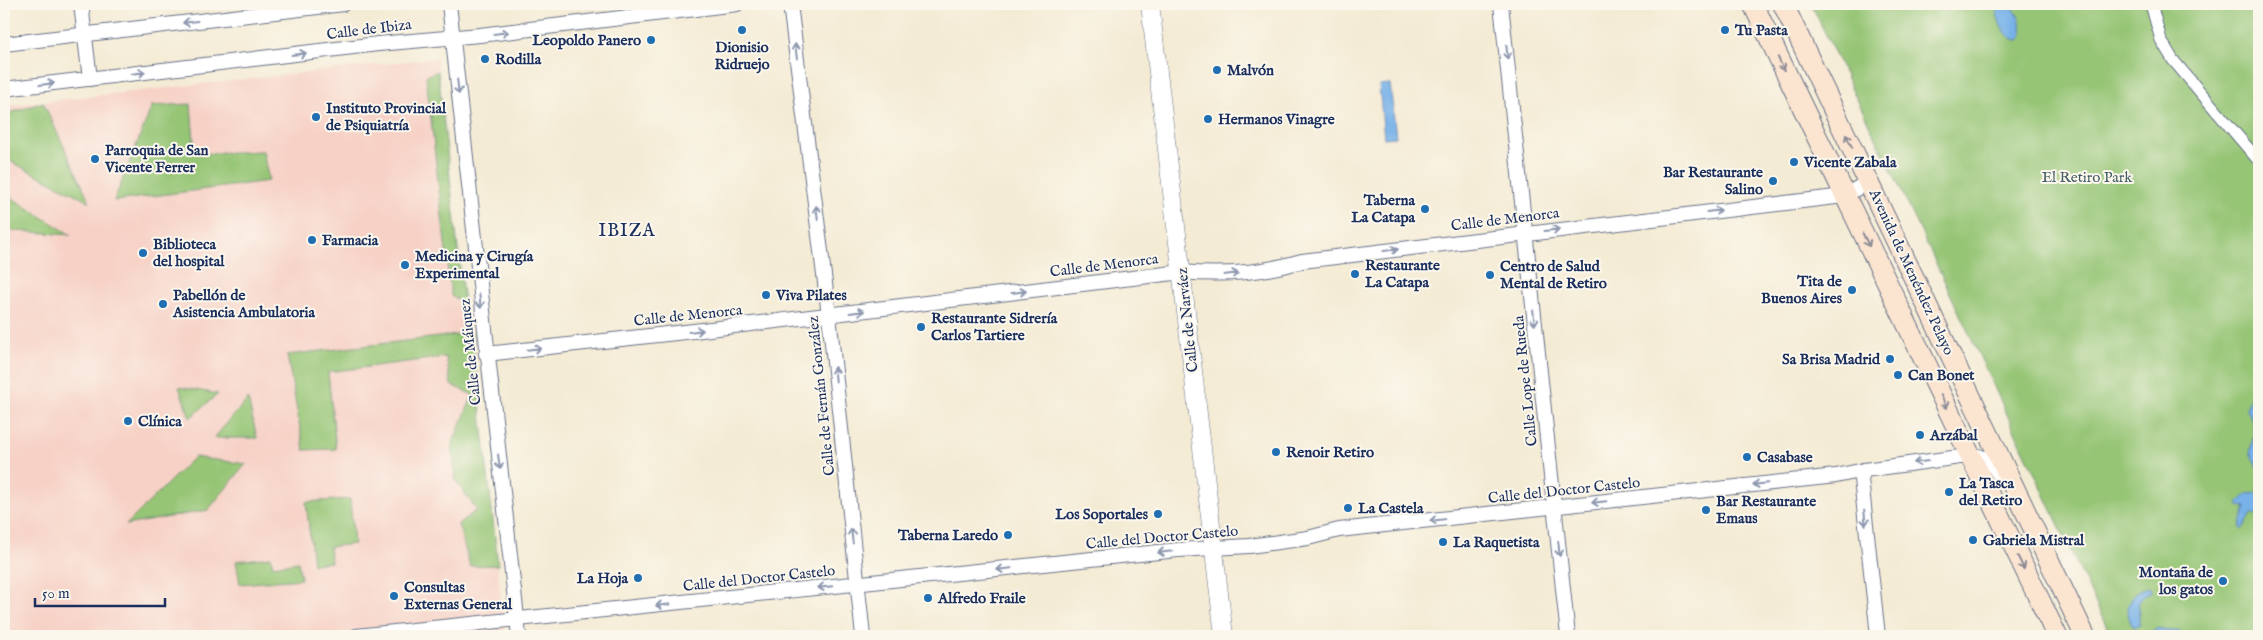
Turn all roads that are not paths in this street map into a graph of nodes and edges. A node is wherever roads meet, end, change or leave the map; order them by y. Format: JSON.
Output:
{"nodes":[{"id":1,"x":81,"y":4,"type":"edge"},
{"id":2,"x":343,"y":4,"type":"edge"},
{"id":3,"x":449,"y":4,"type":"edge"},
{"id":4,"x":738,"y":4,"type":"edge"},
{"id":5,"x":790,"y":4,"type":"edge"},
{"id":6,"x":1150,"y":4,"type":"edge"},
{"id":7,"x":1501,"y":4,"type":"edge"},
{"id":8,"x":1753,"y":4,"type":"edge"},
{"id":9,"x":1783,"y":4,"type":"edge"},
{"id":10,"x":2151,"y":4,"type":"edge"},
{"id":11,"x":84,"y":34,"type":"junction"},
{"id":12,"x":452,"y":39,"type":"junction"},
{"id":13,"x":4,"y":44,"type":"edge"},
{"id":14,"x":90,"y":79,"type":"junction"},
{"id":15,"x":4,"y":90,"type":"edge"},
{"id":16,"x":2259,"y":161,"type":"edge"},
{"id":17,"x":1867,"y":177,"type":"junction"},
{"id":18,"x":1844,"y":196,"type":"junction"},
{"id":19,"x":1526,"y":233,"type":"junction"},
{"id":20,"x":1182,"y":272,"type":"junction"},
{"id":21,"x":829,"y":315,"type":"junction"},
{"id":22,"x":486,"y":354,"type":"junction"},
{"id":23,"x":1969,"y":456,"type":"junction"},
{"id":24,"x":1864,"y":470,"type":"junction"},
{"id":25,"x":1554,"y":508,"type":"junction"},
{"id":26,"x":2039,"y":542,"type":"junction"},
{"id":27,"x":1214,"y":549,"type":"junction"},
{"id":28,"x":857,"y":584,"type":"junction"},
{"id":29,"x":517,"y":620,"type":"junction"},
{"id":30,"x":356,"y":636,"type":"edge"},
{"id":31,"x":519,"y":636,"type":"edge"},
{"id":32,"x":863,"y":636,"type":"edge"},
{"id":33,"x":1224,"y":636,"type":"edge"},
{"id":34,"x":1568,"y":636,"type":"edge"},
{"id":35,"x":1878,"y":636,"type":"edge"},
{"id":36,"x":2057,"y":636,"type":"edge"},
{"id":37,"x":2085,"y":636,"type":"edge"}],
"edges":[{"from":1,"to":11,"type":"street"},
{"from":2,"to":11,"type":"street","name":"Calle de Ibiza","one_way":true},
{"from":3,"to":12,"type":"street","name":"Calle de Máiquez"},
{"from":12,"to":4,"type":"street","name":"Calle de Ibiza","one_way":true},
{"from":21,"to":5,"type":"street","name":"Calle de Fernán González","one_way":true},
{"from":6,"to":20,"type":"street","name":"Calle de Narváez"},
{"from":7,"to":19,"type":"street","name":"Calle Lope de Rueda","one_way":true},
{"from":8,"to":18,"type":"main road","name":"Avenida de Menéndez Pelayo","one_way":true},
{"from":17,"to":9,"type":"main road","name":"Avenida de Menéndez Pelayo","one_way":true},
{"from":10,"to":16,"type":"street"},
{"from":11,"to":13,"type":"street","name":"Calle de Ibiza"},
{"from":11,"to":14,"type":"street"},
{"from":14,"to":12,"type":"street","name":"Calle de Ibiza","one_way":true},
{"from":12,"to":22,"type":"street","name":"Calle de Máiquez","one_way":true},
{"from":15,"to":14,"type":"street","name":"Calle de Ibiza","one_way":true},
{"from":17,"to":18,"type":"street","name":"Calle de Menorca"},
{"from":17,"to":26,"type":"main road","name":"Avenida de Menéndez Pelayo"},
{"from":19,"to":18,"type":"street","name":"Calle de Menorca","one_way":true},
{"from":18,"to":23,"type":"main road","name":"Avenida de Menéndez Pelayo","one_way":true},
{"from":20,"to":19,"type":"street","name":"Calle de Menorca","one_way":true},
{"from":19,"to":25,"type":"street","name":"Calle Lope de Rueda","one_way":true},
{"from":21,"to":20,"type":"street","name":"Calle de Menorca","one_way":true},
{"from":20,"to":27,"type":"street","name":"Calle de Narváez"},
{"from":22,"to":21,"type":"street","name":"Calle de Menorca","one_way":true},
{"from":28,"to":21,"type":"street","name":"Calle de Fernán González","one_way":true},
{"from":22,"to":29,"type":"street","name":"Calle de Máiquez","one_way":true},
{"from":23,"to":24,"type":"street","name":"Calle del Doctor Castelo","one_way":true},
{"from":23,"to":26,"type":"street","name":"Avenida de Menéndez Pelayo"},
{"from":23,"to":36,"type":"main road","name":"Avenida de Menéndez Pelayo","one_way":true},
{"from":24,"to":25,"type":"street","name":"Calle del Doctor Castelo","one_way":true},
{"from":24,"to":35,"type":"street","one_way":true},
{"from":25,"to":27,"type":"street","name":"Calle del Doctor Castelo","one_way":true},
{"from":25,"to":34,"type":"street","name":"Calle Lope de Rueda","one_way":true},
{"from":26,"to":37,"type":"main road","name":"Avenida de Menéndez Pelayo"},
{"from":27,"to":28,"type":"street","name":"Calle del Doctor Castelo","one_way":true},
{"from":27,"to":33,"type":"street","name":"Calle de Narváez"},
{"from":28,"to":29,"type":"street","name":"Calle del Doctor Castelo","one_way":true},
{"from":28,"to":32,"type":"street","name":"Calle de Fernán González"},
{"from":29,"to":30,"type":"street","name":"Calle del Doctor Castelo"},
{"from":29,"to":31,"type":"street","name":"Calle de Máiquez"}]}
